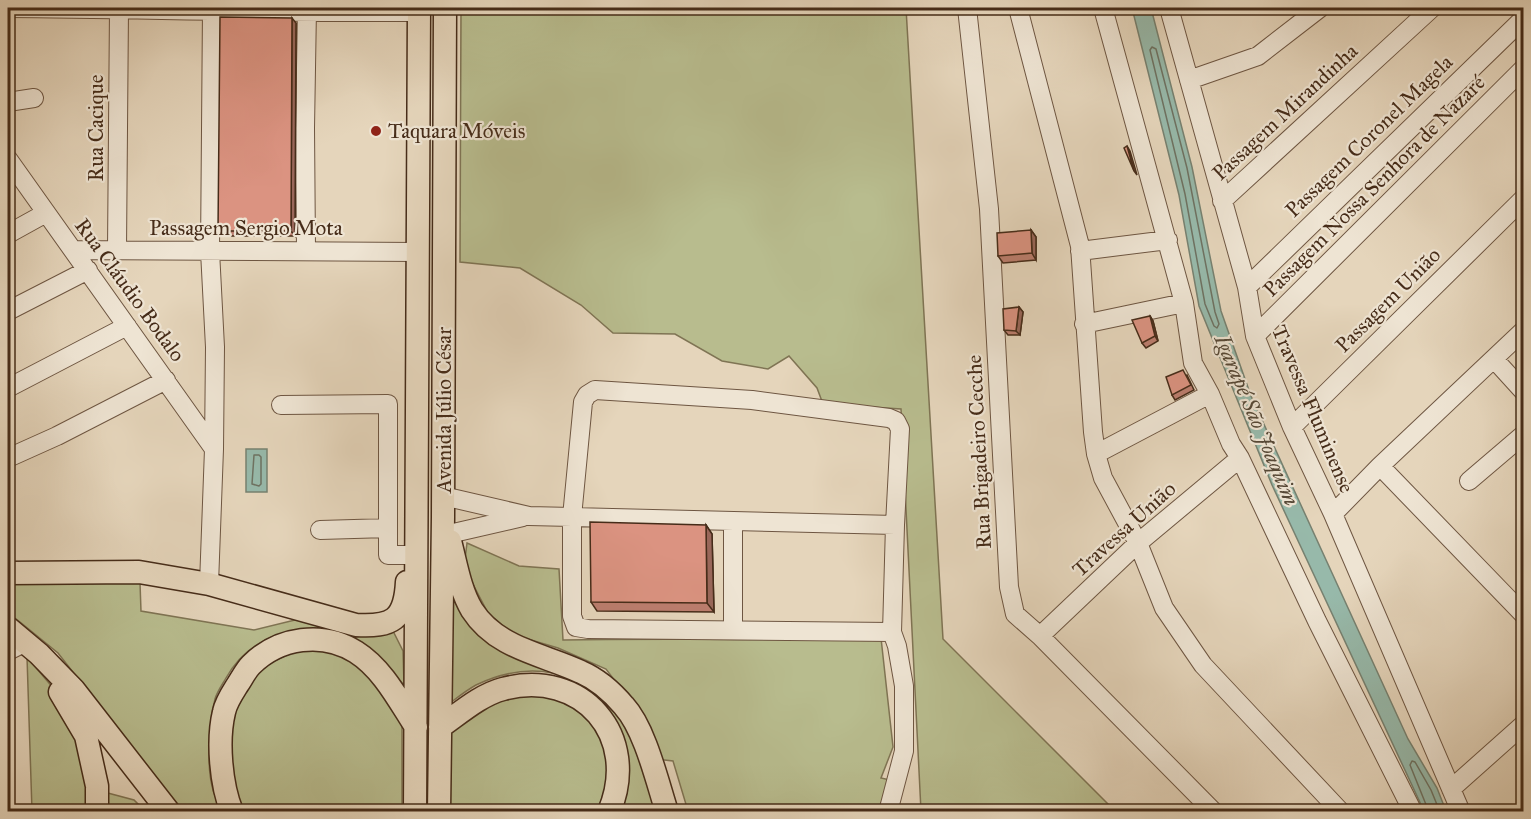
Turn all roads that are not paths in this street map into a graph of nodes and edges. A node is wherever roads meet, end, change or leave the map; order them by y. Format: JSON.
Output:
{"nodes":[{"id":1,"x":8,"y":8,"type":"edge"},
{"id":2,"x":32,"y":8,"type":"edge"},
{"id":3,"x":119,"y":8,"type":"edge"},
{"id":4,"x":212,"y":8,"type":"edge"},
{"id":5,"x":445,"y":8,"type":"edge"},
{"id":6,"x":967,"y":8,"type":"edge"},
{"id":7,"x":1018,"y":8,"type":"edge"},
{"id":8,"x":1103,"y":8,"type":"edge"},
{"id":9,"x":1169,"y":8,"type":"edge"},
{"id":10,"x":1320,"y":8,"type":"edge"},
{"id":11,"x":1432,"y":8,"type":"edge"},
{"id":12,"x":307,"y":10,"type":"edge"},
{"id":13,"x":418,"y":10,"type":"edge"},
{"id":14,"x":1524,"y":18,"type":"edge"},
{"id":15,"x":1524,"y":68,"type":"edge"},
{"id":16,"x":1189,"y":81,"type":"junction"},
{"id":17,"x":34,"y":98,"type":"dead end"},
{"id":18,"x":8,"y":102,"type":"edge"},
{"id":19,"x":8,"y":159,"type":"edge"},
{"id":20,"x":1222,"y":201,"type":"junction"},
{"id":21,"x":1521,"y":206,"type":"edge"},
{"id":22,"x":46,"y":213,"type":"junction"},
{"id":23,"x":8,"y":234,"type":"edge"},
{"id":24,"x":1168,"y":240,"type":"junction"},
{"id":25,"x":117,"y":249,"type":"junction"},
{"id":26,"x":74,"y":250,"type":"junction"},
{"id":27,"x":306,"y":250,"type":"junction"},
{"id":28,"x":210,"y":251,"type":"junction"},
{"id":29,"x":1080,"y":251,"type":"junction"},
{"id":30,"x":418,"y":252,"type":"junction"},
{"id":31,"x":88,"y":270,"type":"junction"},
{"id":32,"x":1247,"y":287,"type":"junction"},
{"id":33,"x":1184,"y":303,"type":"junction"},
{"id":34,"x":8,"y":310,"type":"edge"},
{"id":35,"x":1084,"y":324,"type":"junction"},
{"id":36,"x":127,"y":326,"type":"junction"},
{"id":37,"x":1524,"y":330,"type":"edge"},
{"id":38,"x":1255,"y":336,"type":"junction"},
{"id":39,"x":1494,"y":359,"type":"junction"},
{"id":40,"x":166,"y":380,"type":"junction"},
{"id":41,"x":8,"y":388,"type":"edge"},
{"id":42,"x":1524,"y":392,"type":"edge"},
{"id":43,"x":1210,"y":394,"type":"junction"},
{"id":44,"x":281,"y":405,"type":"dead end"},
{"id":45,"x":1292,"y":427,"type":"junction"},
{"id":46,"x":1524,"y":434,"type":"edge"},
{"id":47,"x":214,"y":449,"type":"junction"},
{"id":48,"x":1096,"y":454,"type":"junction"},
{"id":49,"x":8,"y":458,"type":"edge"},
{"id":50,"x":1240,"y":458,"type":"junction"},
{"id":51,"x":1380,"y":466,"type":"junction"},
{"id":52,"x":1469,"y":481,"type":"dead end"},
{"id":53,"x":417,"y":489,"type":"junction"},
{"id":54,"x":1333,"y":514,"type":"junction"},
{"id":55,"x":445,"y":516,"type":"junction"},
{"id":56,"x":529,"y":516,"type":"junction"},
{"id":57,"x":572,"y":517,"type":"junction"},
{"id":58,"x":733,"y":521,"type":"junction"},
{"id":59,"x":895,"y":525,"type":"junction"},
{"id":60,"x":388,"y":528,"type":"junction"},
{"id":61,"x":320,"y":530,"type":"dead end"},
{"id":62,"x":1138,"y":543,"type":"junction"},
{"id":63,"x":409,"y":555,"type":"junction"},
{"id":64,"x":8,"y":573,"type":"edge"},
{"id":65,"x":209,"y":584,"type":"junction"},
{"id":66,"x":1524,"y":615,"type":"edge"},
{"id":67,"x":8,"y":628,"type":"edge"},
{"id":68,"x":733,"y":630,"type":"junction"},
{"id":69,"x":892,"y":632,"type":"junction"},
{"id":70,"x":1040,"y":636,"type":"junction"},
{"id":71,"x":24,"y":649,"type":"edge"},
{"id":72,"x":1524,"y":724,"type":"edge"},
{"id":73,"x":416,"y":727,"type":"junction"},
{"id":74,"x":440,"y":727,"type":"junction"},
{"id":75,"x":1451,"y":789,"type":"junction"},
{"id":76,"x":97,"y":812,"type":"edge"},
{"id":77,"x":169,"y":812,"type":"edge"},
{"id":78,"x":232,"y":812,"type":"edge"},
{"id":79,"x":414,"y":812,"type":"edge"},
{"id":80,"x":439,"y":812,"type":"edge"},
{"id":81,"x":609,"y":812,"type":"edge"},
{"id":82,"x":667,"y":812,"type":"edge"},
{"id":83,"x":888,"y":812,"type":"edge"},
{"id":84,"x":1214,"y":812,"type":"edge"},
{"id":85,"x":1341,"y":812,"type":"edge"},
{"id":86,"x":1413,"y":812,"type":"edge"},
{"id":87,"x":1461,"y":812,"type":"edge"}],
"edges":[{"from":1,"to":2,"type":"street"},
{"from":2,"to":3,"type":"street"},
{"from":3,"to":4,"type":"street"},
{"from":3,"to":25,"type":"street","name":"Rua Cacique"},
{"from":4,"to":12,"type":"street"},
{"from":4,"to":28,"type":"street"},
{"from":5,"to":55,"type":"main road","name":"Avenida Júlio César"},
{"from":6,"to":70,"type":"street","name":"Rua Brigadeiro Cecche"},
{"from":7,"to":29,"type":"street"},
{"from":8,"to":24,"type":"street"},
{"from":9,"to":16,"type":"street","name":"Travessa Fluminense"},
{"from":10,"to":16,"type":"street"},
{"from":11,"to":20,"type":"street","name":"Passagem Mirandinha"},
{"from":12,"to":13,"type":"street"},
{"from":12,"to":27,"type":"street"},
{"from":13,"to":30,"type":"main road","name":"Avenida Júlio César"},
{"from":14,"to":32,"type":"street","name":"Passagem Coronel Magela"},
{"from":15,"to":38,"type":"street","name":"Passagem Nossa Senhora de Nazaré"},
{"from":16,"to":20,"type":"street","name":"Travessa Fluminense"},
{"from":17,"to":18,"type":"street"},
{"from":19,"to":22,"type":"street","name":"Rua Cláudio Bodalo"},
{"from":20,"to":32,"type":"street","name":"Travessa Fluminense"},
{"from":21,"to":45,"type":"street","name":"Passagem União"},
{"from":22,"to":23,"type":"street"},
{"from":22,"to":26,"type":"street","name":"Rua Cláudio Bodalo"},
{"from":24,"to":29,"type":"street"},
{"from":24,"to":33,"type":"street"},
{"from":25,"to":26,"type":"street","name":"Passagem Sergio Mota"},
{"from":25,"to":28,"type":"street","name":"Passagem Sergio Mota"},
{"from":26,"to":31,"type":"street","name":"Rua Cláudio Bodalo"},
{"from":27,"to":28,"type":"street","name":"Passagem Sergio Mota"},
{"from":27,"to":30,"type":"street","name":"Passagem Sergio Mota"},
{"from":28,"to":47,"type":"street"},
{"from":29,"to":35,"type":"street"},
{"from":30,"to":53,"type":"main road","name":"Avenida Júlio César"},
{"from":31,"to":34,"type":"street"},
{"from":31,"to":36,"type":"street","name":"Rua Cláudio Bodalo"},
{"from":32,"to":38,"type":"street","name":"Travessa Fluminense"},
{"from":33,"to":35,"type":"street"},
{"from":33,"to":43,"type":"street"},
{"from":35,"to":48,"type":"street"},
{"from":36,"to":40,"type":"street","name":"Rua Cláudio Bodalo"},
{"from":36,"to":41,"type":"street"},
{"from":37,"to":39,"type":"street"},
{"from":38,"to":45,"type":"street","name":"Travessa Fluminense"},
{"from":39,"to":42,"type":"street"},
{"from":39,"to":51,"type":"street"},
{"from":40,"to":47,"type":"street","name":"Rua Cláudio Bodalo"},
{"from":40,"to":49,"type":"street"},
{"from":43,"to":48,"type":"street"},
{"from":43,"to":50,"type":"street"},
{"from":44,"to":60,"type":"street"},
{"from":45,"to":54,"type":"street","name":"Travessa Fluminense"},
{"from":46,"to":52,"type":"street"},
{"from":47,"to":65,"type":"street"},
{"from":48,"to":62,"type":"street"},
{"from":50,"to":62,"type":"street","name":"Travessa União"},
{"from":50,"to":86,"type":"street"},
{"from":51,"to":54,"type":"street"},
{"from":51,"to":66,"type":"street"},
{"from":53,"to":63,"type":"main road"},
{"from":53,"to":73,"type":"main road","name":"Avenida Júlio César"},
{"from":54,"to":75,"type":"street","name":"Travessa Fluminense"},
{"from":55,"to":56,"type":"street"},
{"from":55,"to":56,"type":"street"},
{"from":55,"to":74,"type":"main road","name":"Avenida Júlio César"},
{"from":55,"to":82,"type":"main road"},
{"from":56,"to":57,"type":"street"},
{"from":57,"to":58,"type":"street"},
{"from":57,"to":59,"type":"street"},
{"from":57,"to":68,"type":"street"},
{"from":58,"to":59,"type":"street"},
{"from":58,"to":68,"type":"street"},
{"from":59,"to":69,"type":"street"},
{"from":60,"to":61,"type":"street"},
{"from":60,"to":63,"type":"street"},
{"from":62,"to":70,"type":"street","name":"Travessa União"},
{"from":62,"to":85,"type":"street"},
{"from":63,"to":65,"type":"main road"},
{"from":64,"to":65,"type":"main road"},
{"from":67,"to":71,"type":"main road"},
{"from":68,"to":69,"type":"street"},
{"from":69,"to":83,"type":"street"},
{"from":70,"to":84,"type":"street","name":"Rua Brigadeiro Cecche"},
{"from":71,"to":76,"type":"main road"},
{"from":71,"to":77,"type":"main road"},
{"from":72,"to":75,"type":"street"},
{"from":73,"to":78,"type":"main road"},
{"from":73,"to":79,"type":"main road","name":"Avenida Júlio César"},
{"from":74,"to":80,"type":"main road","name":"Avenida Júlio César"},
{"from":74,"to":81,"type":"main road"},
{"from":75,"to":87,"type":"street","name":"Travessa Fluminense"}]}
